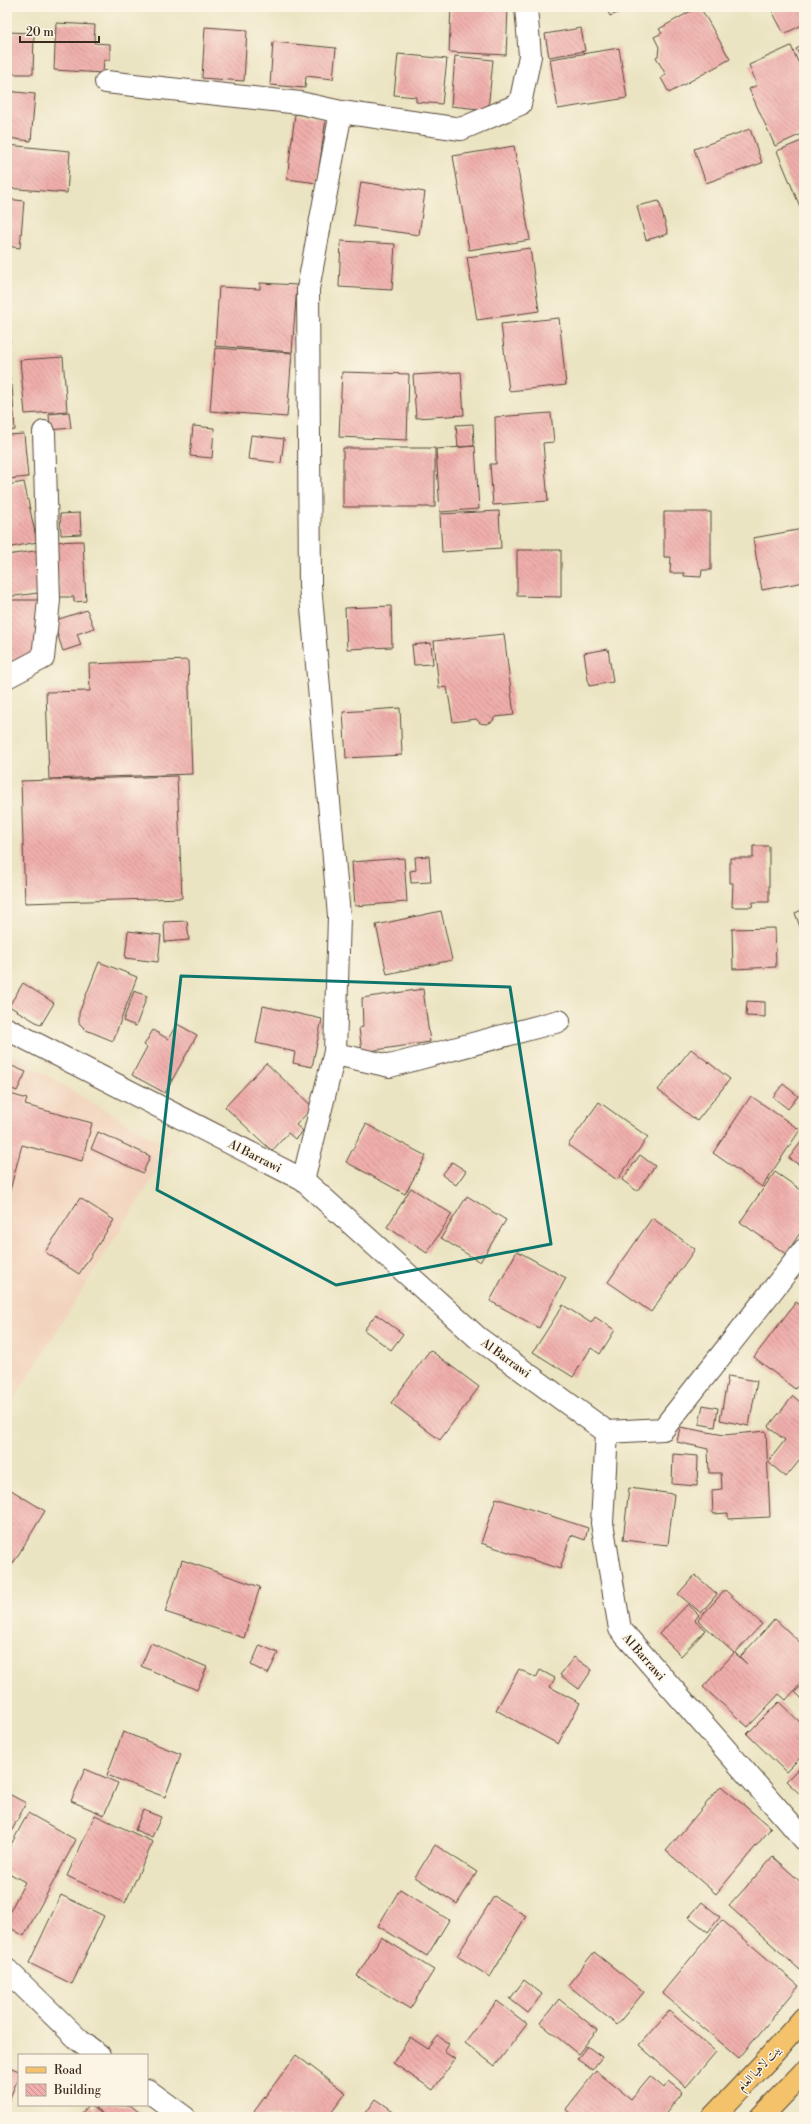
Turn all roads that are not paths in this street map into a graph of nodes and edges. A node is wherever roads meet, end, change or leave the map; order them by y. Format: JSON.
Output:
{"nodes":[{"id":1,"x":526,"y":7,"type":"edge"},
{"id":2,"x":106,"y":82,"type":"dead end"},
{"id":3,"x":341,"y":112,"type":"junction"},
{"id":4,"x":44,"y":432,"type":"dead end"},
{"id":5,"x":7,"y":678,"type":"edge"},
{"id":6,"x":559,"y":1020,"type":"dead end"},
{"id":7,"x":7,"y":1029,"type":"edge"},
{"id":8,"x":335,"y":1052,"type":"junction"},
{"id":9,"x":303,"y":1180,"type":"junction"},
{"id":10,"x":804,"y":1250,"type":"edge"},
{"id":11,"x":607,"y":1432,"type":"junction"},
{"id":12,"x":804,"y":1839,"type":"edge"},
{"id":13,"x":7,"y":1970,"type":"edge"},
{"id":14,"x":804,"y":2018,"type":"edge"},
{"id":15,"x":98,"y":2054,"type":"edge"},
{"id":16,"x":804,"y":2072,"type":"edge"},
{"id":17,"x":148,"y":2091,"type":"edge"},
{"id":18,"x":184,"y":2117,"type":"edge"},
{"id":19,"x":713,"y":2117,"type":"edge"},
{"id":20,"x":761,"y":2117,"type":"edge"}],
"edges":[{"from":1,"to":3,"type":"street"},
{"from":2,"to":3,"type":"street"},
{"from":3,"to":8,"type":"street"},
{"from":4,"to":5,"type":"street"},
{"from":6,"to":8,"type":"street"},
{"from":7,"to":9,"type":"street","name":"Al Barrawi"},
{"from":8,"to":9,"type":"street"},
{"from":9,"to":11,"type":"street","name":"Al Barrawi"},
{"from":10,"to":11,"type":"street"},
{"from":11,"to":12,"type":"street","name":"Al Barrawi"},
{"from":13,"to":15,"type":"street"},
{"from":14,"to":19,"type":"main road","name":"بيت لاهيا العام"},
{"from":16,"to":20,"type":"main road"},
{"from":17,"to":18,"type":"street"}]}
